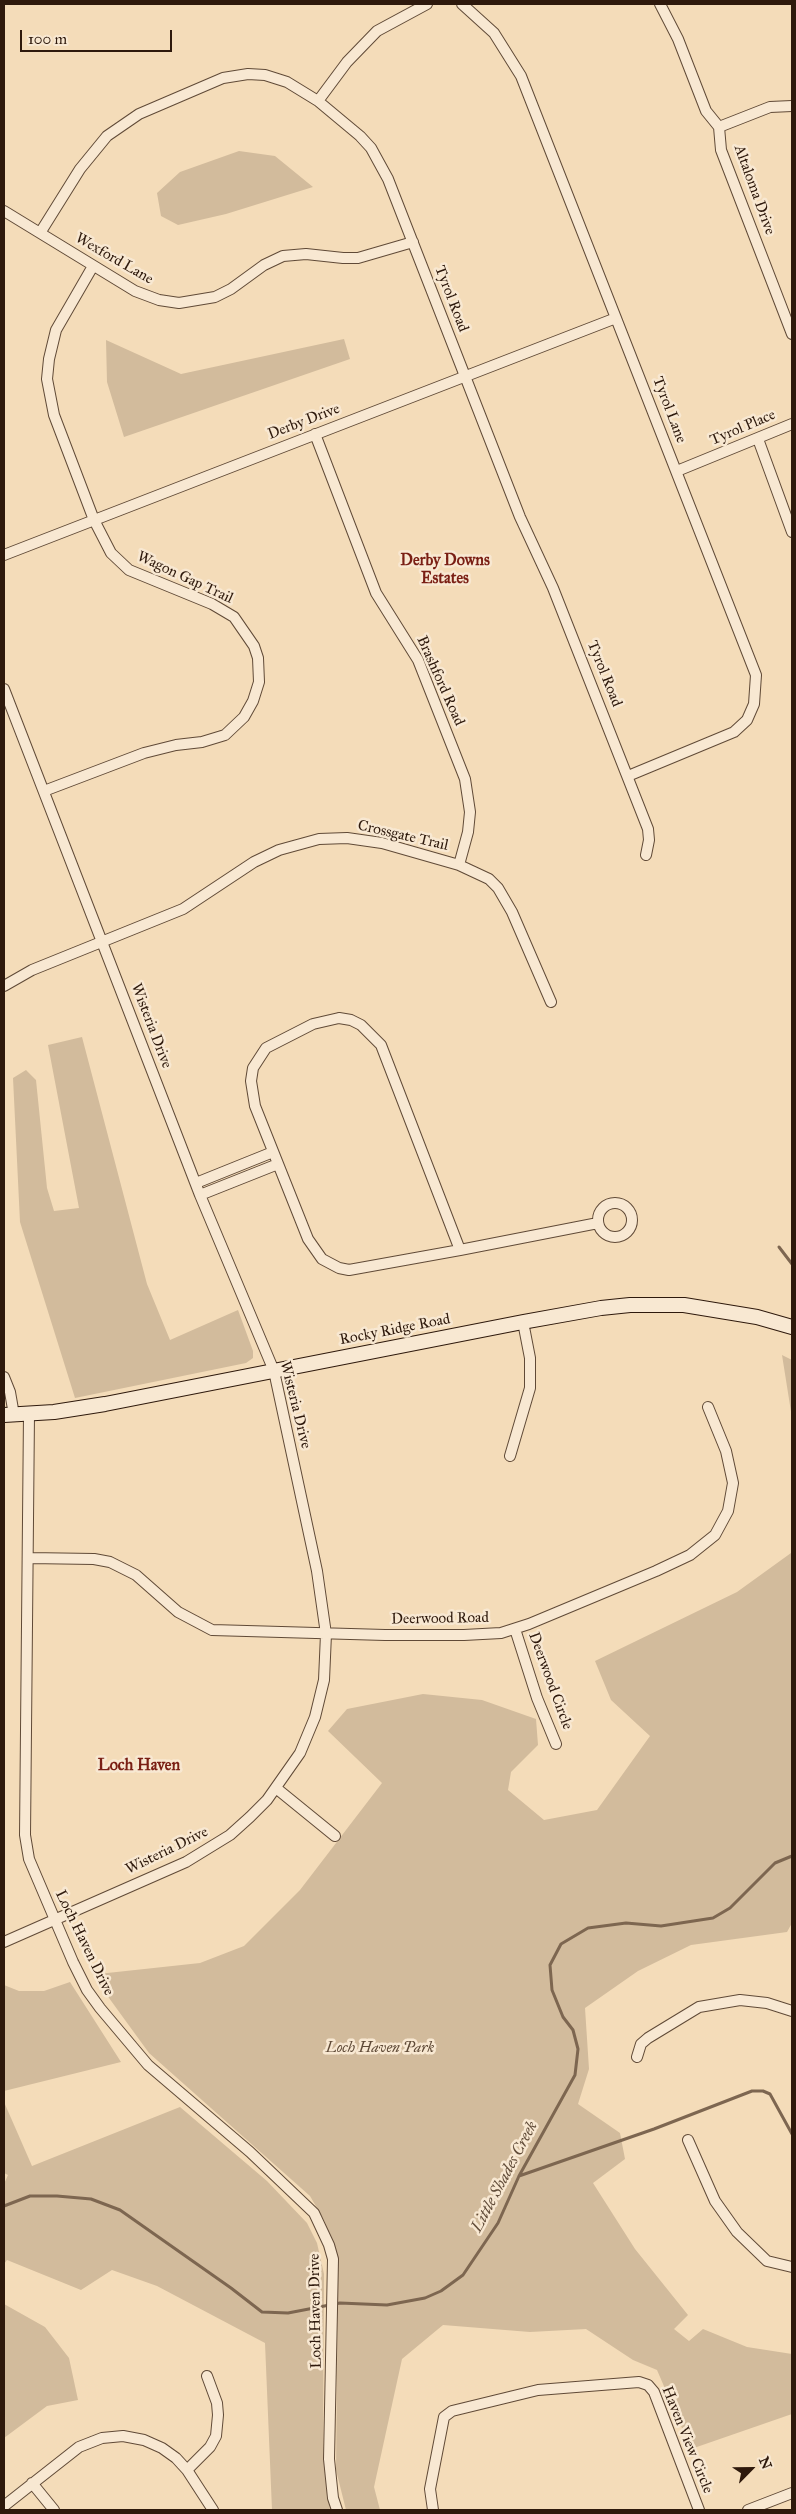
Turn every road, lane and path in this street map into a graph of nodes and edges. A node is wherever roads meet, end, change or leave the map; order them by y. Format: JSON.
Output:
{"nodes":[{"id":1,"x":427,"y":4,"type":"edge"},
{"id":2,"x":462,"y":4,"type":"edge"},
{"id":3,"x":660,"y":4,"type":"edge"},
{"id":4,"x":318,"y":101,"type":"junction"},
{"id":5,"x":792,"y":106,"type":"edge"},
{"id":6,"x":719,"y":127,"type":"junction"},
{"id":7,"x":4,"y":211,"type":"edge"},
{"id":8,"x":40,"y":233,"type":"junction"},
{"id":9,"x":413,"y":242,"type":"junction"},
{"id":10,"x":93,"y":266,"type":"junction"},
{"id":11,"x":616,"y":318,"type":"junction"},
{"id":12,"x":792,"y":334,"type":"edge"},
{"id":13,"x":466,"y":377,"type":"junction"},
{"id":14,"x":792,"y":424,"type":"edge"},
{"id":15,"x":314,"y":434,"type":"junction"},
{"id":16,"x":758,"y":439,"type":"junction"},
{"id":17,"x":676,"y":471,"type":"junction"},
{"id":18,"x":94,"y":520,"type":"junction"},
{"id":19,"x":792,"y":532,"type":"edge"},
{"id":20,"x":4,"y":555,"type":"edge"},
{"id":21,"x":4,"y":690,"type":"edge"},
{"id":22,"x":628,"y":776,"type":"junction"},
{"id":23,"x":44,"y":791,"type":"junction"},
{"id":24,"x":646,"y":855,"type":"dead end"},
{"id":25,"x":459,"y":865,"type":"junction"},
{"id":26,"x":103,"y":942,"type":"junction"},
{"id":27,"x":4,"y":986,"type":"edge"},
{"id":28,"x":551,"y":1002,"type":"dead end"},
{"id":29,"x":273,"y":1152,"type":"junction"},
{"id":30,"x":278,"y":1164,"type":"junction"},
{"id":31,"x":196,"y":1183,"type":"junction"},
{"id":32,"x":200,"y":1195,"type":"junction"},
{"id":33,"x":598,"y":1223,"type":"dead end"},
{"id":34,"x":460,"y":1250,"type":"junction"},
{"id":35,"x":523,"y":1322,"type":"junction"},
{"id":36,"x":789,"y":1326,"type":"edge"},
{"id":37,"x":274,"y":1371,"type":"junction"},
{"id":38,"x":4,"y":1377,"type":"edge"},
{"id":39,"x":708,"y":1407,"type":"dead end"},
{"id":40,"x":29,"y":1414,"type":"junction"},
{"id":41,"x":9,"y":1415,"type":"edge"},
{"id":42,"x":510,"y":1456,"type":"dead end"},
{"id":43,"x":29,"y":1558,"type":"junction"},
{"id":44,"x":515,"y":1629,"type":"junction"},
{"id":45,"x":326,"y":1634,"type":"junction"},
{"id":46,"x":556,"y":1744,"type":"dead end"},
{"id":47,"x":276,"y":1788,"type":"junction"},
{"id":48,"x":334,"y":1836,"type":"dead end"},
{"id":49,"x":55,"y":1919,"type":"junction"},
{"id":50,"x":4,"y":1942,"type":"edge"},
{"id":51,"x":792,"y":2011,"type":"edge"},
{"id":52,"x":637,"y":2057,"type":"dead end"},
{"id":53,"x":688,"y":2140,"type":"dead end"},
{"id":54,"x":792,"y":2267,"type":"edge"},
{"id":55,"x":207,"y":2376,"type":"dead end"},
{"id":56,"x":187,"y":2470,"type":"junction"},
{"id":57,"x":32,"y":2484,"type":"junction"},
{"id":58,"x":792,"y":2493,"type":"edge"},
{"id":59,"x":4,"y":2506,"type":"edge"},
{"id":60,"x":54,"y":2510,"type":"edge"},
{"id":61,"x":213,"y":2510,"type":"edge"},
{"id":62,"x":337,"y":2510,"type":"edge"},
{"id":63,"x":433,"y":2510,"type":"edge"},
{"id":64,"x":699,"y":2510,"type":"edge"},
{"id":65,"x":748,"y":2510,"type":"edge"}],
"edges":[{"from":1,"to":4,"type":"street"},
{"from":2,"to":11,"type":"street","name":"Tyrol Lane"},
{"from":3,"to":6,"type":"street","name":"Altaloma Drive"},
{"from":4,"to":8,"type":"street","name":"Tyrol Road"},
{"from":4,"to":9,"type":"street","name":"Tyrol Road"},
{"from":5,"to":6,"type":"street"},
{"from":6,"to":12,"type":"street","name":"Altaloma Drive"},
{"from":7,"to":8,"type":"street","name":"Wexford Lane"},
{"from":8,"to":10,"type":"street","name":"Wexford Lane"},
{"from":9,"to":10,"type":"street","name":"Wexford Lane"},
{"from":9,"to":13,"type":"street","name":"Tyrol Road"},
{"from":10,"to":18,"type":"street","name":"Wagon Gap Trail"},
{"from":11,"to":13,"type":"street","name":"Derby Drive"},
{"from":11,"to":17,"type":"street","name":"Tyrol Lane"},
{"from":13,"to":15,"type":"street","name":"Derby Drive"},
{"from":13,"to":22,"type":"street","name":"Tyrol Road"},
{"from":14,"to":16,"type":"street","name":"Tyrol Place"},
{"from":15,"to":18,"type":"street","name":"Derby Drive"},
{"from":15,"to":25,"type":"street","name":"Brashford Road"},
{"from":16,"to":17,"type":"street","name":"Tyrol Place"},
{"from":16,"to":19,"type":"street"},
{"from":17,"to":22,"type":"street","name":"Tyrol Lane"},
{"from":18,"to":20,"type":"street","name":"Derby Drive"},
{"from":18,"to":23,"type":"street","name":"Wagon Gap Trail"},
{"from":21,"to":23,"type":"street","name":"Wisteria Drive"},
{"from":22,"to":24,"type":"street","name":"Tyrol Road"},
{"from":23,"to":26,"type":"street","name":"Wisteria Drive"},
{"from":25,"to":26,"type":"street","name":"Crossgate Trail"},
{"from":25,"to":28,"type":"street","name":"Crossgate Trail"},
{"from":26,"to":27,"type":"street","name":"Crossgate Trail"},
{"from":26,"to":31,"type":"street","name":"Wisteria Drive"},
{"from":29,"to":30,"type":"street"},
{"from":29,"to":31,"type":"street"},
{"from":29,"to":34,"type":"street"},
{"from":30,"to":32,"type":"street"},
{"from":30,"to":34,"type":"street"},
{"from":31,"to":32,"type":"street","name":"Wisteria Drive"},
{"from":32,"to":37,"type":"street","name":"Wisteria Drive"},
{"from":33,"to":34,"type":"street"},
{"from":35,"to":36,"type":"main road","name":"Rocky Ridge Road"},
{"from":35,"to":37,"type":"main road","name":"Rocky Ridge Road"},
{"from":35,"to":42,"type":"street"},
{"from":37,"to":40,"type":"main road","name":"Rocky Ridge Road"},
{"from":37,"to":45,"type":"street","name":"Wisteria Drive"},
{"from":38,"to":41,"type":"street"},
{"from":39,"to":44,"type":"street","name":"Deerwood Road"},
{"from":40,"to":41,"type":"main road","name":"Rocky Ridge Road"},
{"from":40,"to":43,"type":"street","name":"Loch Haven Drive"},
{"from":43,"to":45,"type":"street","name":"Deerwood Road"},
{"from":43,"to":49,"type":"street","name":"Loch Haven Drive"},
{"from":44,"to":45,"type":"street","name":"Deerwood Road"},
{"from":44,"to":46,"type":"street","name":"Deerwood Circle"},
{"from":45,"to":47,"type":"street","name":"Wisteria Drive"},
{"from":47,"to":48,"type":"street"},
{"from":47,"to":49,"type":"street","name":"Wisteria Drive"},
{"from":49,"to":50,"type":"street","name":"Wisteria Drive"},
{"from":49,"to":62,"type":"street","name":"Loch Haven Drive"},
{"from":51,"to":52,"type":"street"},
{"from":53,"to":54,"type":"street"},
{"from":55,"to":56,"type":"street"},
{"from":56,"to":57,"type":"street"},
{"from":56,"to":61,"type":"street"},
{"from":57,"to":59,"type":"street"},
{"from":57,"to":60,"type":"street"},
{"from":58,"to":65,"type":"street"},
{"from":63,"to":64,"type":"street","name":"Haven View Circle"}]}
